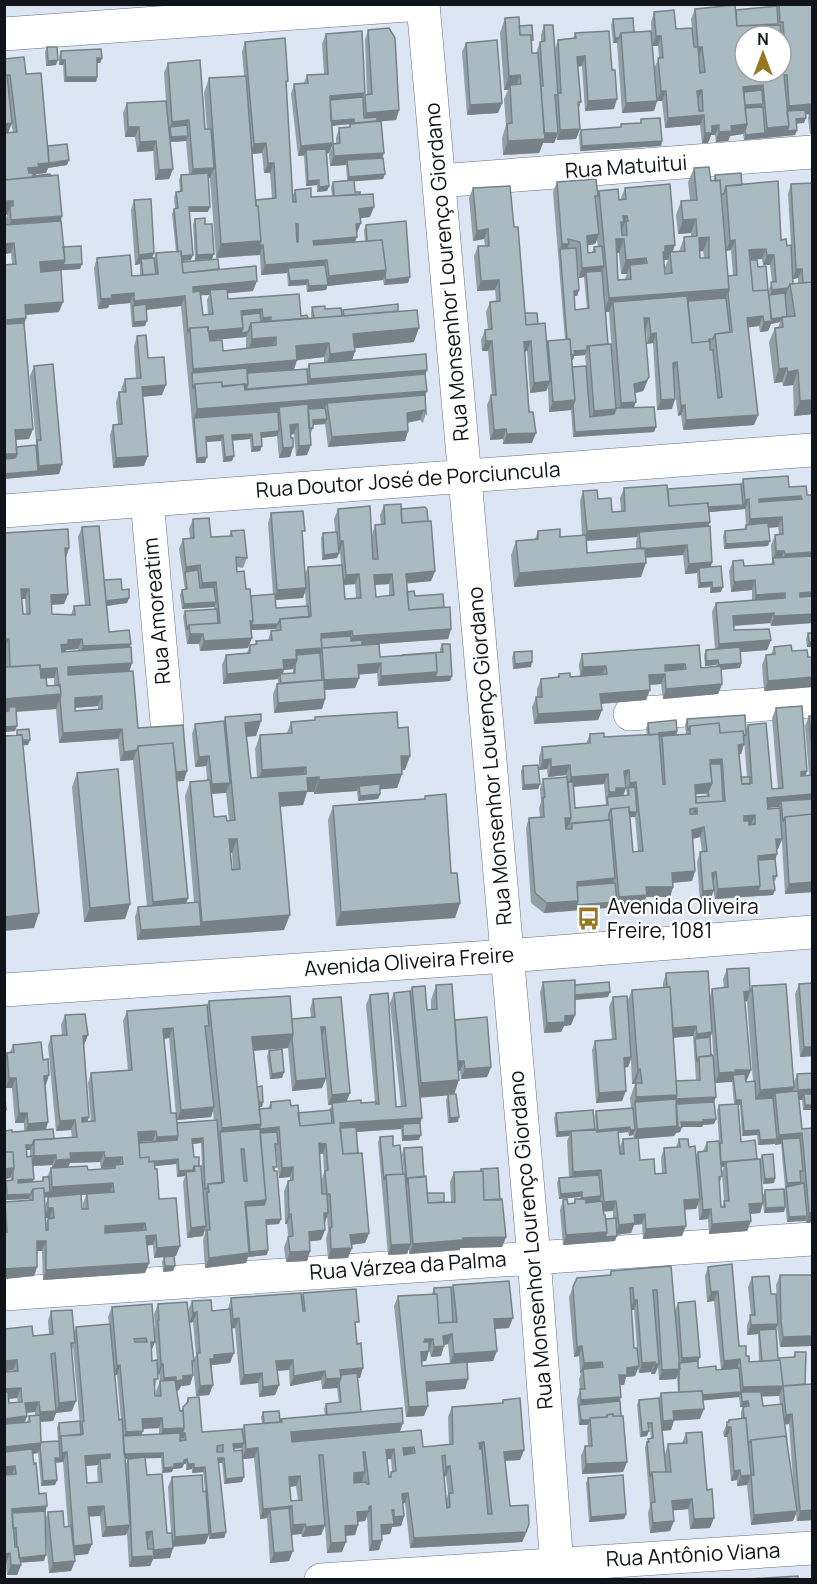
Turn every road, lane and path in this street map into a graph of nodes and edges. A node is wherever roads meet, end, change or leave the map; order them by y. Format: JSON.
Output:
{"nodes":[{"id":1,"x":422,"y":4,"type":"edge"},
{"id":2,"x":4,"y":34,"type":"edge"},
{"id":3,"x":813,"y":152,"type":"edge"},
{"id":4,"x":439,"y":181,"type":"junction"},
{"id":5,"x":813,"y":450,"type":"edge"},
{"id":6,"x":466,"y":475,"type":"junction"},
{"id":7,"x":147,"y":500,"type":"junction"},
{"id":8,"x":4,"y":511,"type":"edge"},
{"id":9,"x":813,"y":701,"type":"edge"},
{"id":10,"x":630,"y":714,"type":"dead end"},
{"id":11,"x":167,"y":722,"type":"dead end"},
{"id":12,"x":813,"y":932,"type":"edge"},
{"id":13,"x":507,"y":956,"type":"junction"},
{"id":14,"x":4,"y":990,"type":"edge"},
{"id":15,"x":813,"y":1239,"type":"edge"},
{"id":16,"x":534,"y":1258,"type":"junction"},
{"id":17,"x":4,"y":1294,"type":"edge"},
{"id":18,"x":813,"y":1548,"type":"edge"},
{"id":19,"x":557,"y":1572,"type":"edge"},
{"id":20,"x":321,"y":1580,"type":"edge"}],
"edges":[{"from":1,"to":2,"type":"street"},
{"from":1,"to":4,"type":"street","name":"Rua Monsenhor Lourenço Giordano"},
{"from":3,"to":4,"type":"street","name":"Rua Matuitui"},
{"from":4,"to":6,"type":"street","name":"Rua Monsenhor Lourenço Giordano"},
{"from":5,"to":6,"type":"street","name":"Rua Doutor José de Porciuncula"},
{"from":6,"to":7,"type":"street","name":"Rua Doutor José de Porciuncula"},
{"from":6,"to":13,"type":"street","name":"Rua Monsenhor Lourenço Giordano"},
{"from":7,"to":8,"type":"street","name":"Rua Doutor José de Porciuncula"},
{"from":7,"to":11,"type":"street","name":"Rua Amoreatim"},
{"from":9,"to":10,"type":"street"},
{"from":12,"to":13,"type":"street","name":"Avenida Oliveira Freire"},
{"from":13,"to":14,"type":"street","name":"Avenida Oliveira Freire"},
{"from":13,"to":16,"type":"street","name":"Rua Monsenhor Lourenço Giordano"},
{"from":15,"to":16,"type":"street","name":"Rua Várzea da Palma"},
{"from":16,"to":17,"type":"street","name":"Rua Várzea da Palma"},
{"from":16,"to":19,"type":"street","name":"Rua Monsenhor Lourenço Giordano"},
{"from":18,"to":19,"type":"street","name":"Rua Antônio Viana"},
{"from":19,"to":20,"type":"street","name":"Rua Antônio Viana"}]}
